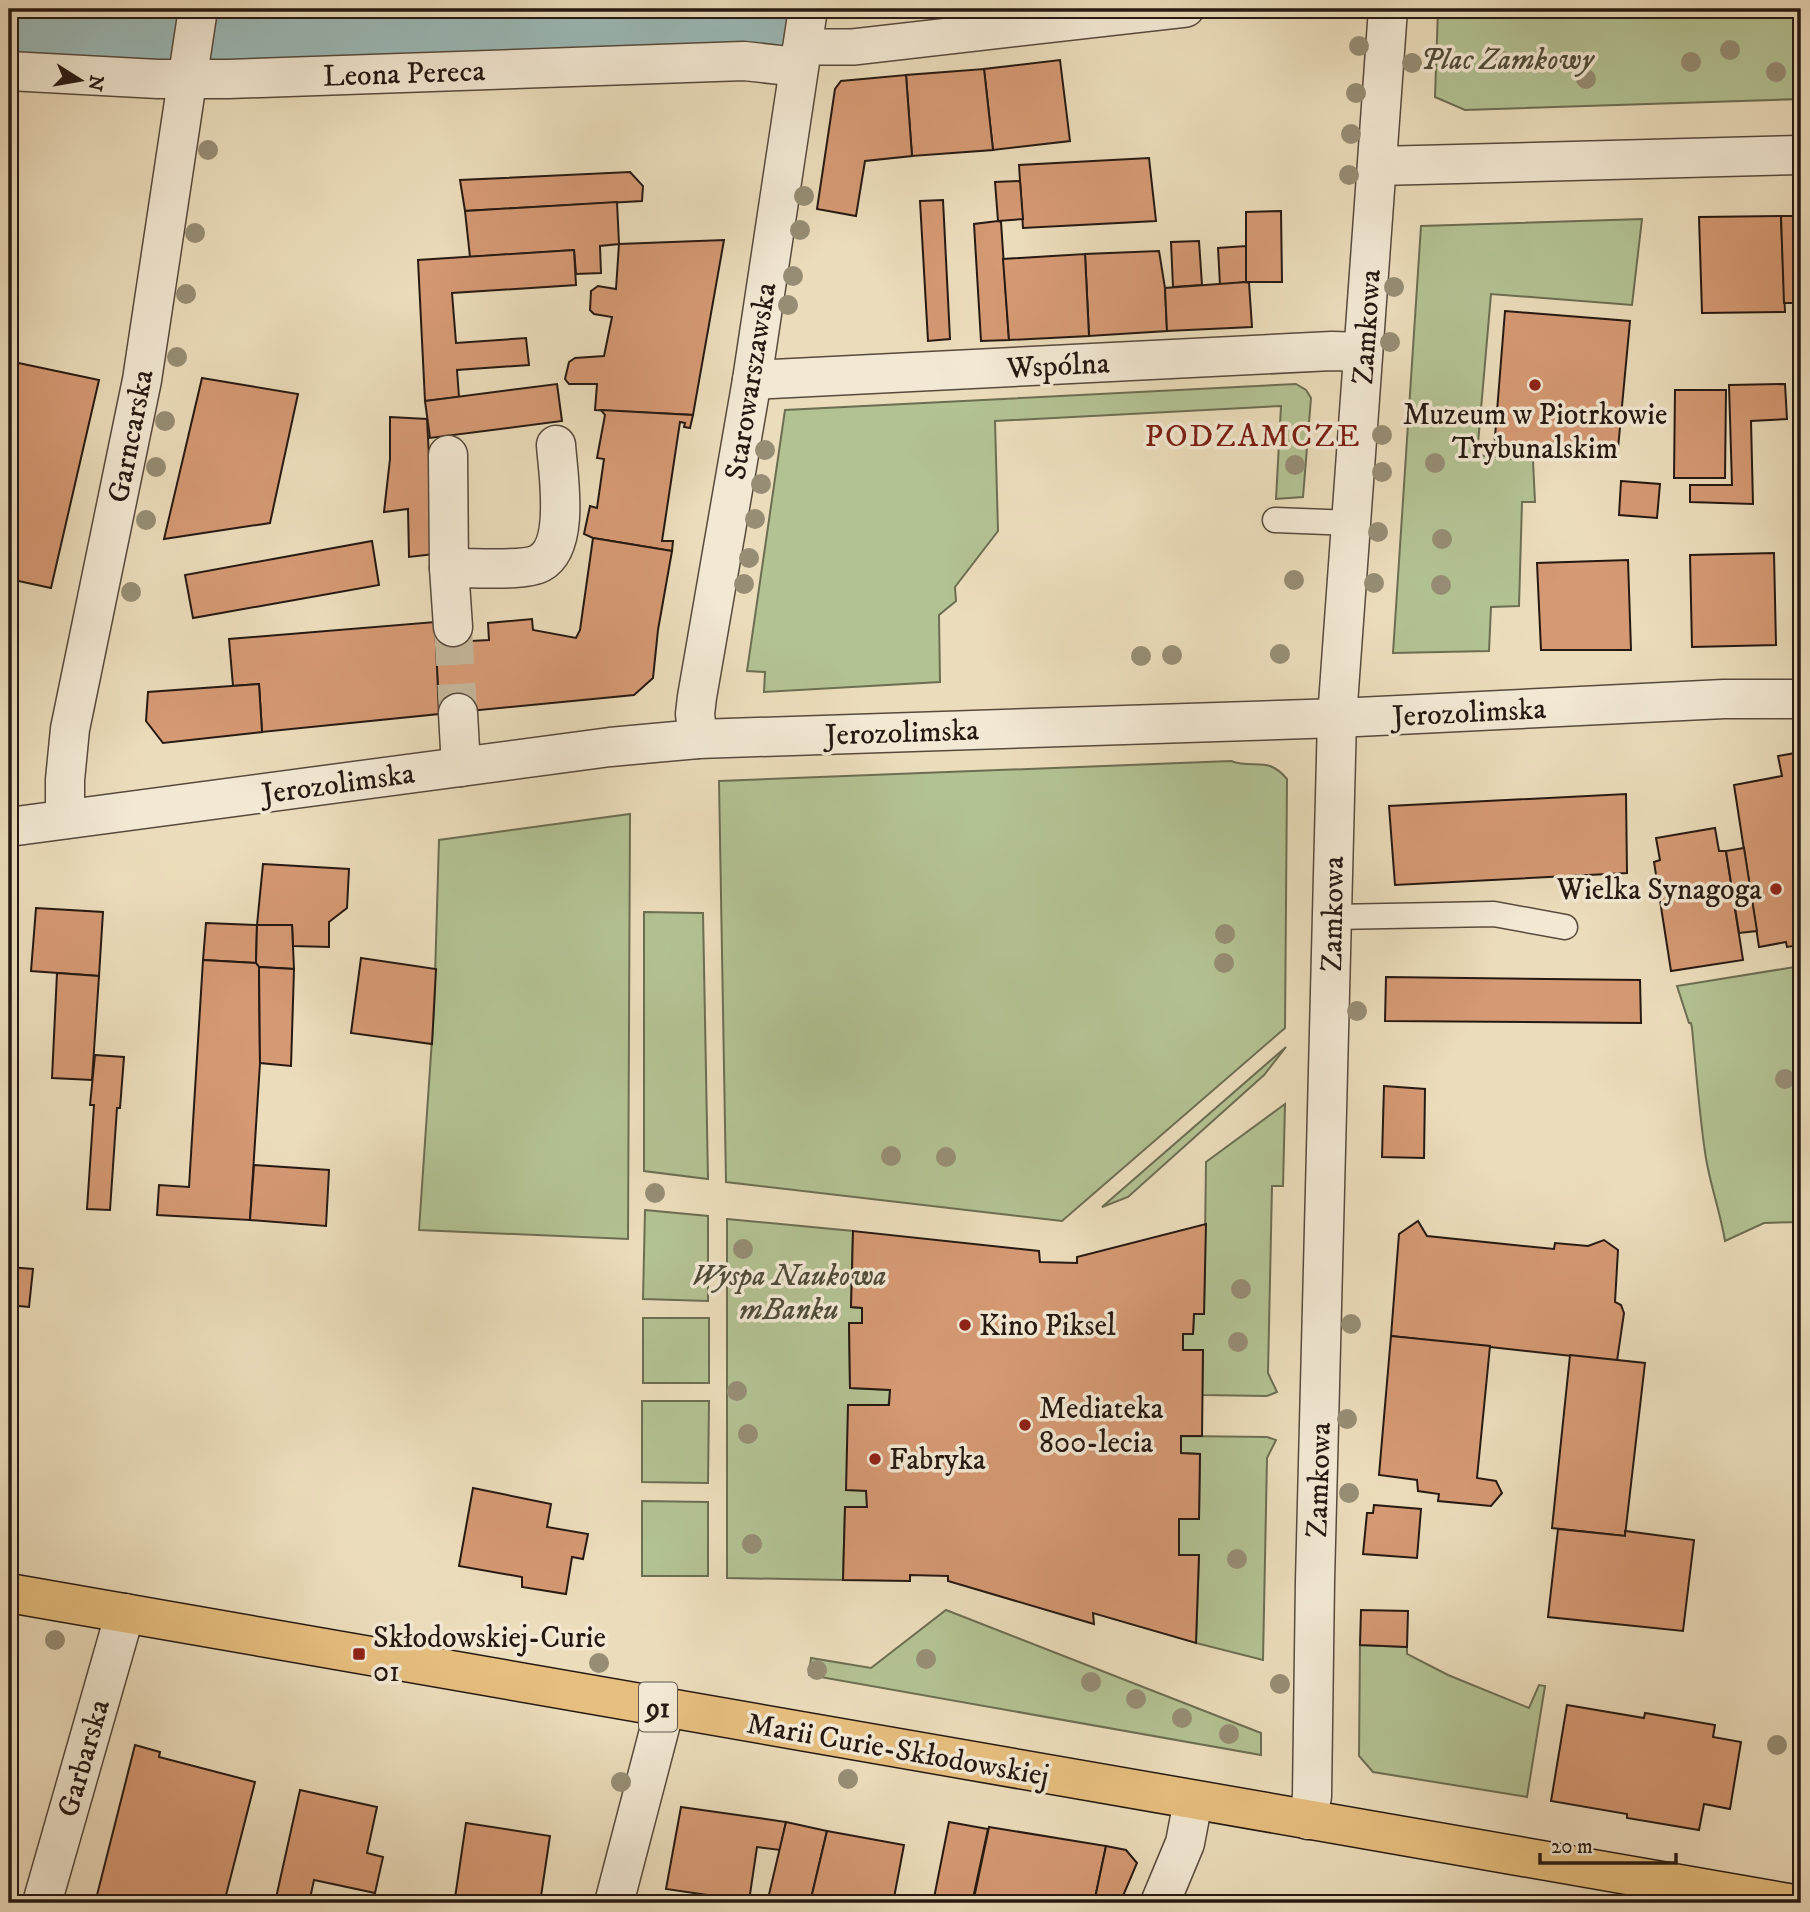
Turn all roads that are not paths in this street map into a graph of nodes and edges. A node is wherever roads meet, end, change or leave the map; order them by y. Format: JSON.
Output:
{"nodes":[{"id":1,"x":198,"y":9,"type":"edge"},
{"id":2,"x":1186,"y":9,"type":"edge"},
{"id":3,"x":1388,"y":9,"type":"edge"},
{"id":4,"x":803,"y":36,"type":"edge"},
{"id":5,"x":190,"y":65,"type":"junction"},
{"id":6,"x":9,"y":71,"type":"edge"},
{"id":7,"x":1801,"y":155,"type":"edge"},
{"id":8,"x":1378,"y":166,"type":"junction"},
{"id":9,"x":1363,"y":352,"type":"junction"},
{"id":10,"x":752,"y":380,"type":"junction"},
{"id":11,"x":556,"y":445,"type":"dead end"},
{"id":12,"x":448,"y":455,"type":"dead end"},
{"id":13,"x":1275,"y":520,"type":"dead end"},
{"id":14,"x":1353,"y":523,"type":"junction"},
{"id":15,"x":449,"y":568,"type":"junction"},
{"id":16,"x":453,"y":627,"type":"tunnel mouth"},
{"id":17,"x":1801,"y":699,"type":"edge"},
{"id":18,"x":458,"y":713,"type":"tunnel mouth"},
{"id":19,"x":1337,"y":718,"type":"junction"},
{"id":20,"x":698,"y":739,"type":"junction"},
{"id":21,"x":461,"y":767,"type":"junction"},
{"id":22,"x":65,"y":819,"type":"junction"},
{"id":23,"x":9,"y":827,"type":"edge"},
{"id":24,"x":1332,"y":918,"type":"junction"},
{"id":25,"x":1565,"y":927,"type":"dead end"},
{"id":26,"x":9,"y":1592,"type":"edge"},
{"id":27,"x":125,"y":1613,"type":"junction"},
{"id":28,"x":665,"y":1708,"type":"junction"},
{"id":29,"x":1194,"y":1801,"type":"junction"},
{"id":30,"x":1308,"y":1820,"type":"junction"},
{"id":31,"x":42,"y":1903,"type":"edge"},
{"id":32,"x":614,"y":1903,"type":"edge"},
{"id":33,"x":1160,"y":1903,"type":"edge"},
{"id":34,"x":1788,"y":1903,"type":"edge"}],
"edges":[{"from":1,"to":5,"type":"street","name":"Garncarska"},
{"from":2,"to":4,"type":"street","name":"Leona Pereca"},
{"from":3,"to":8,"type":"street","name":"Zamkowa"},
{"from":4,"to":5,"type":"street","name":"Leona Pereca"},
{"from":4,"to":10,"type":"street","name":"Starowarszawska"},
{"from":5,"to":6,"type":"street","name":"Leona Pereca"},
{"from":5,"to":22,"type":"street","name":"Garncarska"},
{"from":7,"to":8,"type":"street"},
{"from":8,"to":9,"type":"street","name":"Zamkowa"},
{"from":9,"to":10,"type":"street","name":"Wspólna"},
{"from":9,"to":14,"type":"street","name":"Zamkowa"},
{"from":10,"to":20,"type":"street","name":"Starowarszawska"},
{"from":11,"to":15,"type":"street"},
{"from":12,"to":15,"type":"street"},
{"from":13,"to":14,"type":"lane"},
{"from":14,"to":19,"type":"street","name":"Zamkowa"},
{"from":15,"to":16,"type":"street"},
{"from":17,"to":19,"type":"street","name":"Jerozolimska"},
{"from":18,"to":21,"type":"street"},
{"from":19,"to":20,"type":"street","name":"Jerozolimska"},
{"from":19,"to":24,"type":"street","name":"Zamkowa"},
{"from":20,"to":21,"type":"street","name":"Jerozolimska"},
{"from":21,"to":22,"type":"street","name":"Jerozolimska"},
{"from":22,"to":23,"type":"street","name":"Jerozolimska"},
{"from":24,"to":25,"type":"lane"},
{"from":24,"to":30,"type":"street","name":"Zamkowa"},
{"from":26,"to":27,"type":"main road","name":"Marii Curie-Skłodowskiej","number":"91"},
{"from":27,"to":28,"type":"main road","name":"Marii Curie-Skłodowskiej","number":"91"},
{"from":27,"to":31,"type":"street","name":"Garbarska"},
{"from":28,"to":29,"type":"main road","name":"Marii Curie-Skłodowskiej","number":"91"},
{"from":28,"to":32,"type":"street"},
{"from":29,"to":30,"type":"main road","name":"Marii Curie-Skłodowskiej","number":"91"},
{"from":29,"to":33,"type":"street"},
{"from":30,"to":34,"type":"main road","name":"Marii Curie-Skłodowskiej","number":"91"}]}
